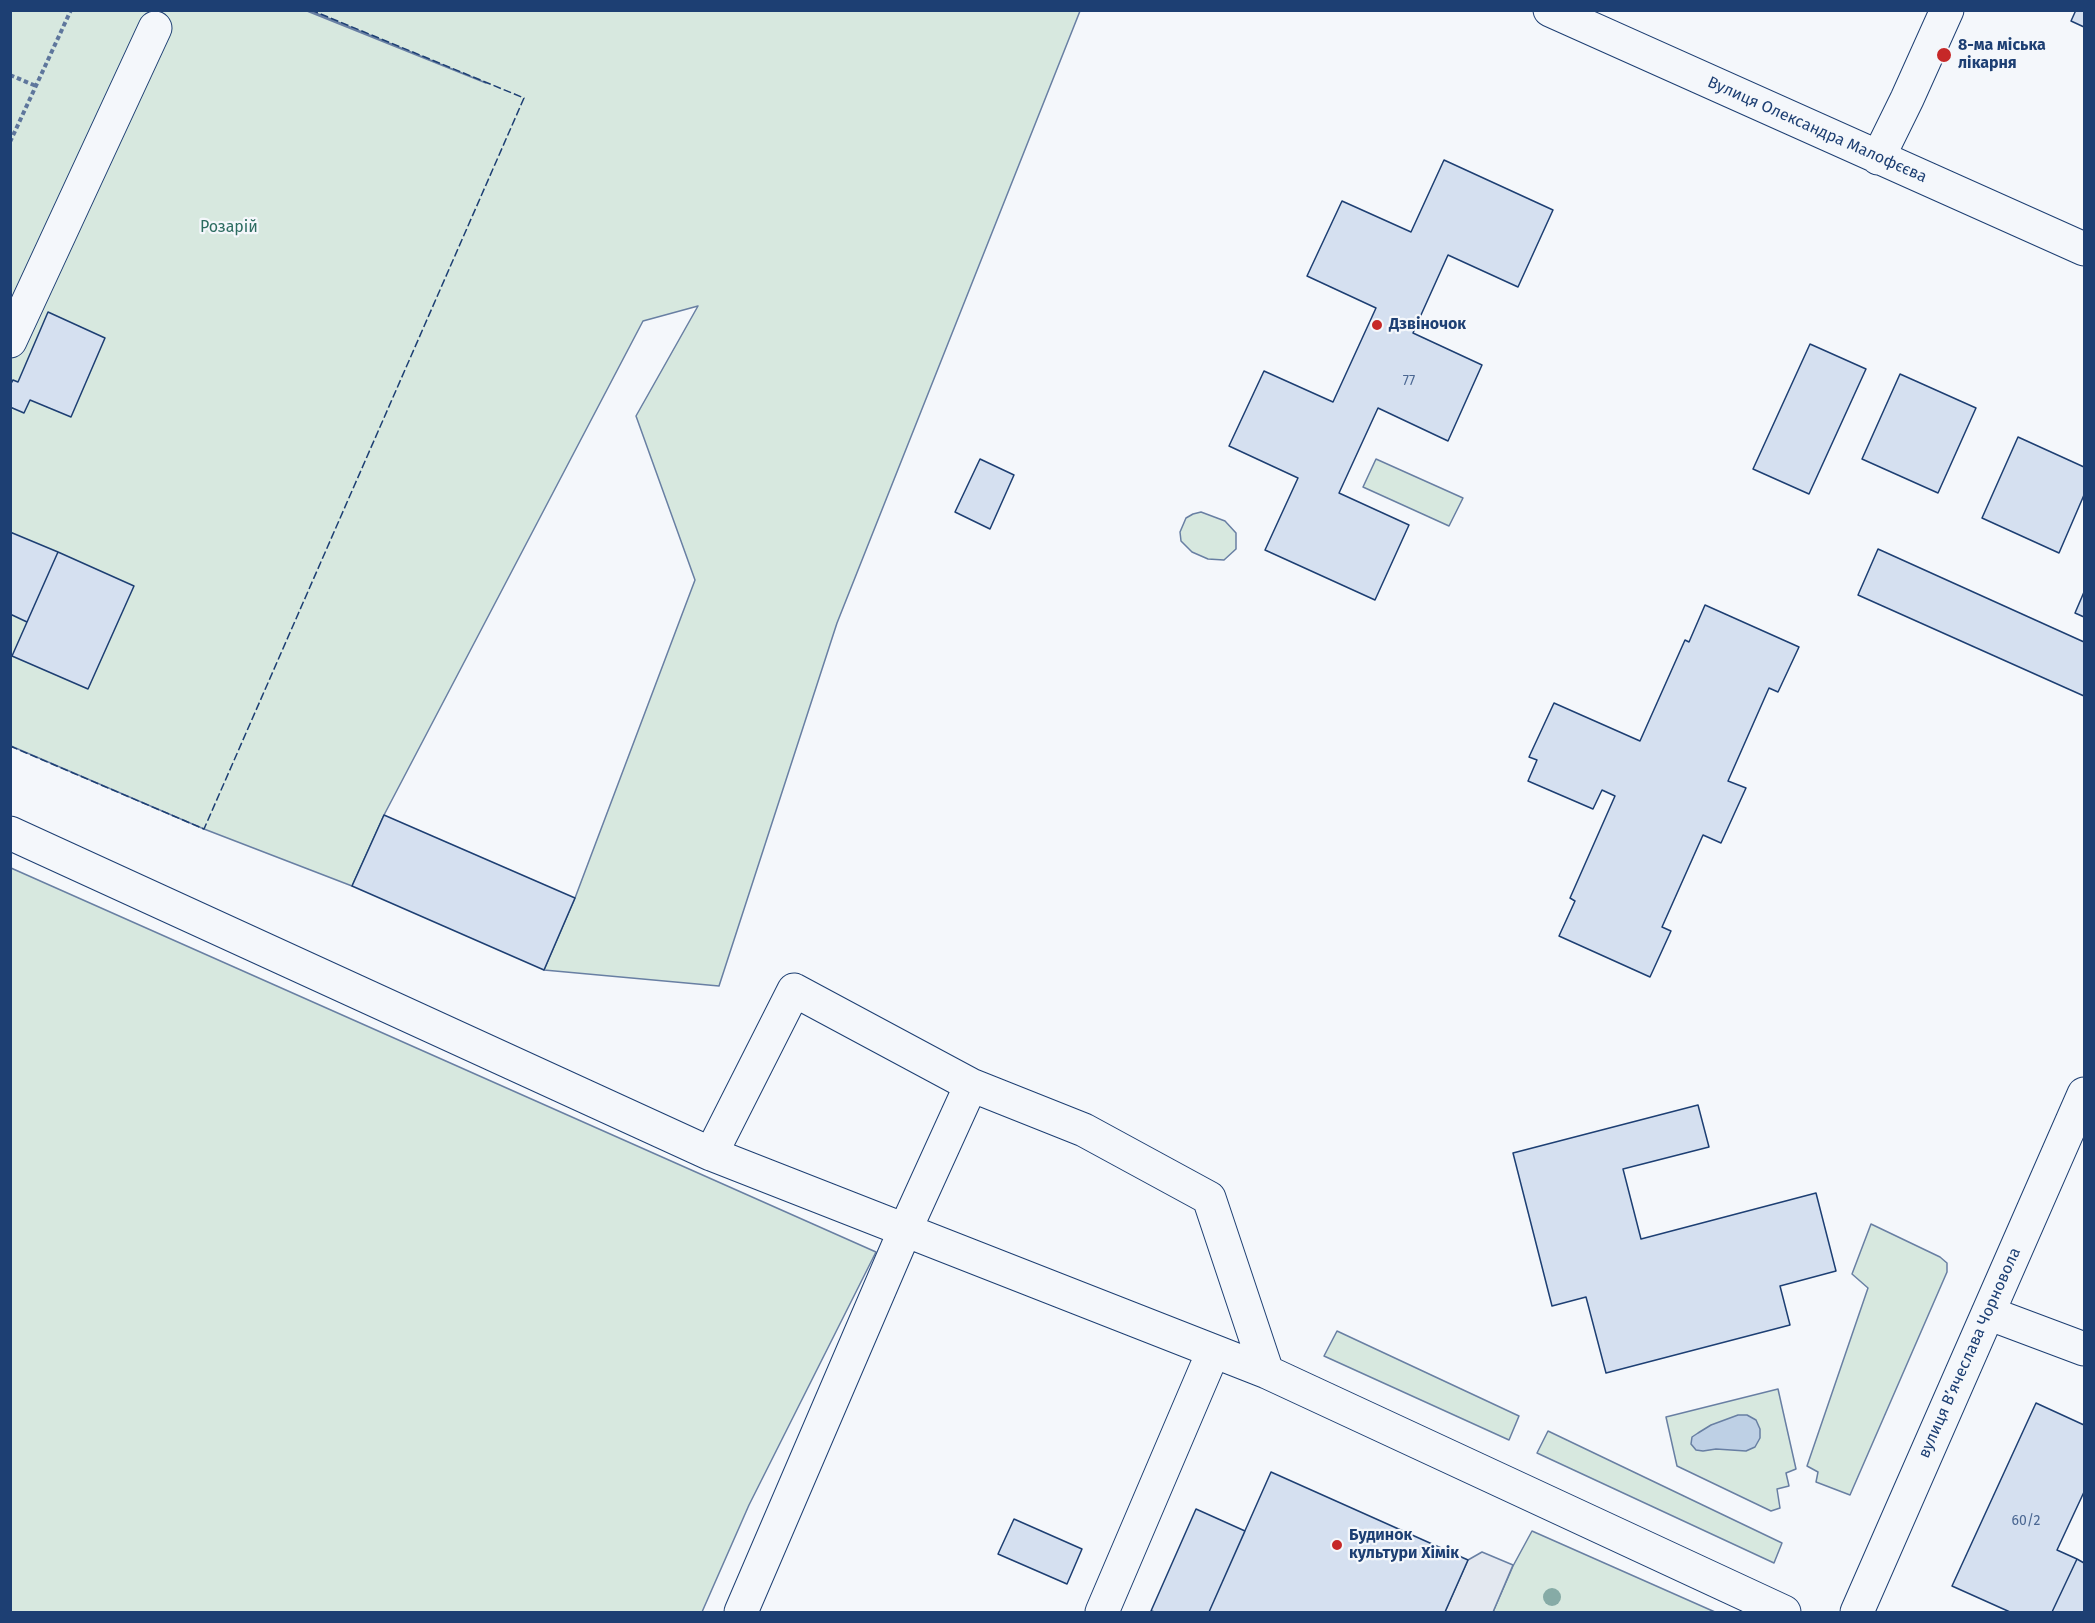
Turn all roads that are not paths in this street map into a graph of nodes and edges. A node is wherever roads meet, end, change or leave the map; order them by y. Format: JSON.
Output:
{"nodes":[{"id":1,"x":1550,"y":10,"type":"edge"},
{"id":2,"x":1947,"y":10,"type":"edge"},
{"id":3,"x":155,"y":28,"type":"dead end"},
{"id":4,"x":1878,"y":158,"type":"junction"},
{"id":5,"x":2085,"y":249,"type":"edge"},
{"id":6,"x":10,"y":341,"type":"edge"},
{"id":7,"x":10,"y":833,"type":"edge"},
{"id":8,"x":971,"y":1085,"type":"junction"},
{"id":9,"x":2085,"y":1094,"type":"edge"},
{"id":10,"x":711,"y":1154,"type":"junction"},
{"id":11,"x":905,"y":1230,"type":"junction"},
{"id":12,"x":1988,"y":1313,"type":"junction"},
{"id":13,"x":2085,"y":1349,"type":"edge"},
{"id":14,"x":1213,"y":1352,"type":"junction"},
{"id":15,"x":1267,"y":1372,"type":"junction"},
{"id":16,"x":741,"y":1612,"type":"edge"},
{"id":17,"x":1102,"y":1612,"type":"edge"},
{"id":18,"x":1784,"y":1612,"type":"edge"},
{"id":19,"x":1857,"y":1612,"type":"edge"}],
"edges":[{"from":1,"to":4,"type":"street","name":"Вулиця Олександра Малофєєва"},
{"from":2,"to":4,"type":"street"},
{"from":3,"to":6,"type":"street"},
{"from":4,"to":5,"type":"street","name":"Вулиця Олександра Малофєєва"},
{"from":7,"to":10,"type":"street"},
{"from":8,"to":10,"type":"street"},
{"from":8,"to":11,"type":"street"},
{"from":8,"to":15,"type":"street"},
{"from":9,"to":12,"type":"street","name":"вулиця Вʼячеслава Чорновола"},
{"from":10,"to":11,"type":"street"},
{"from":11,"to":14,"type":"street"},
{"from":11,"to":16,"type":"street"},
{"from":12,"to":13,"type":"street"},
{"from":12,"to":19,"type":"street","name":"вулиця Вʼячеслава Чорновола"},
{"from":14,"to":15,"type":"street"},
{"from":14,"to":17,"type":"street"},
{"from":15,"to":18,"type":"street"}]}
